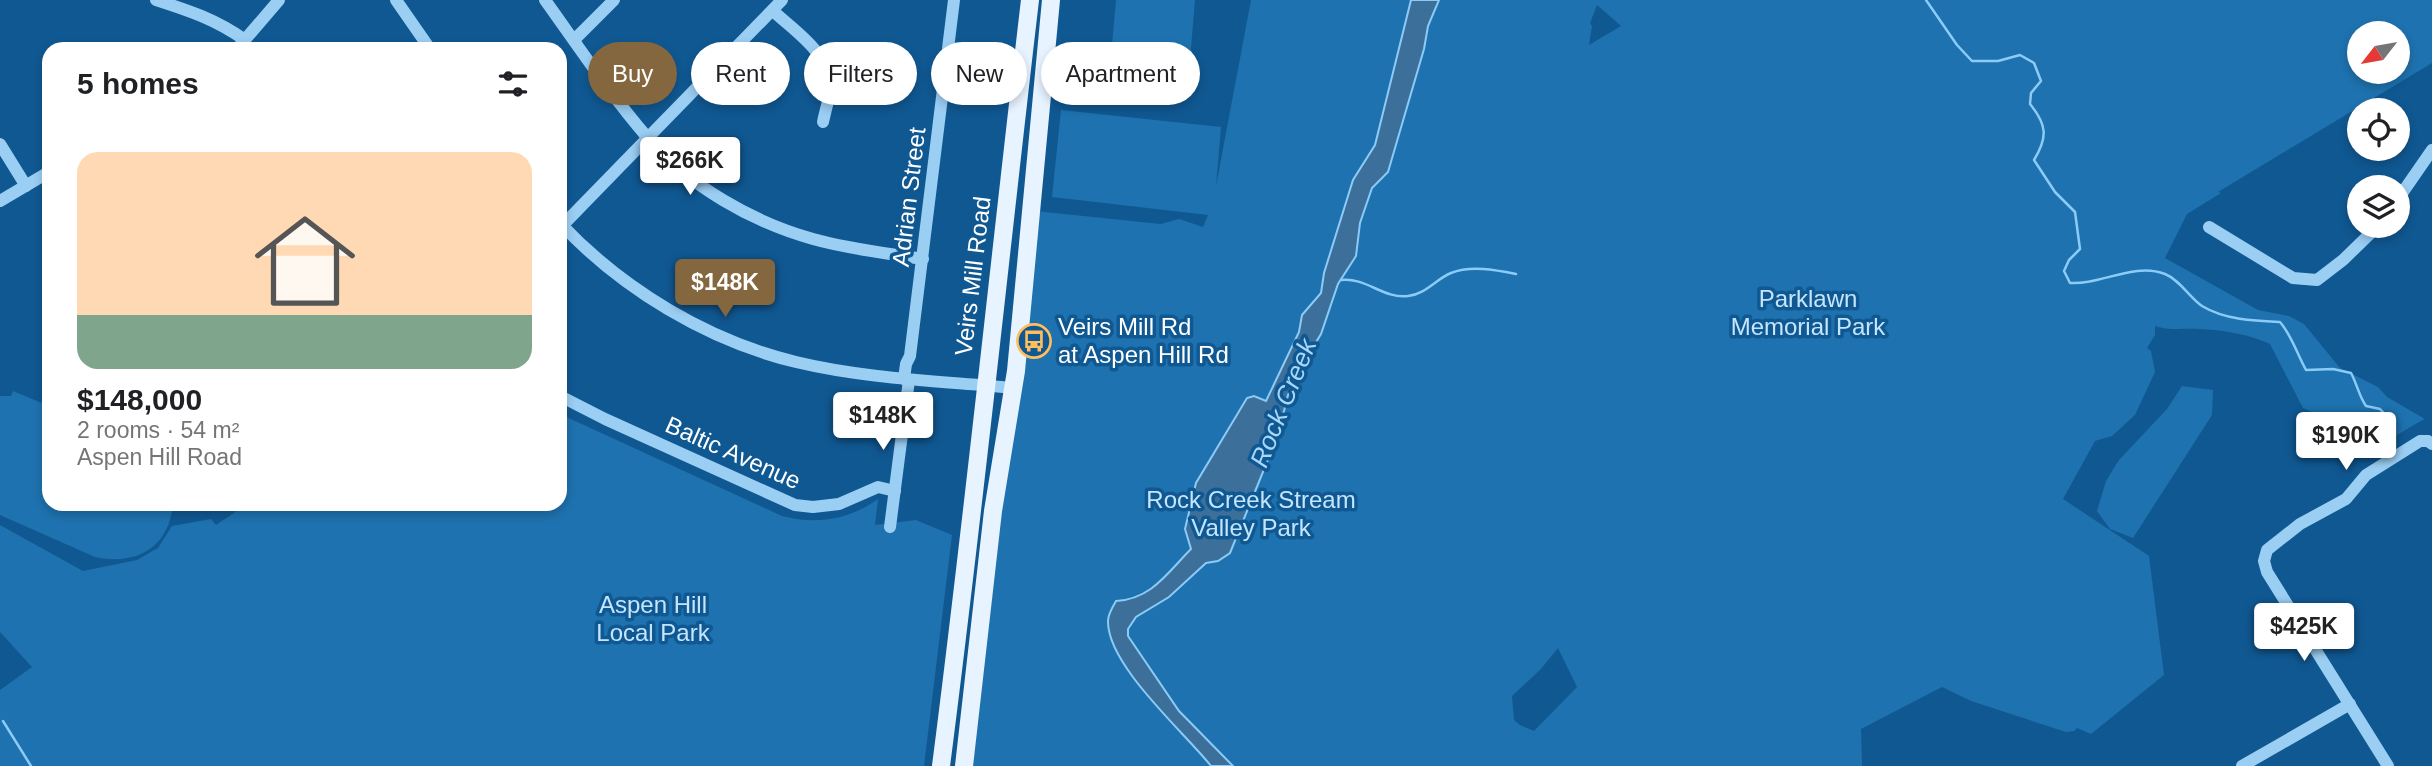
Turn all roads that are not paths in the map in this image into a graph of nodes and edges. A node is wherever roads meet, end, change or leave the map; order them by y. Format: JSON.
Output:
{"nodes":[{"id":1,"x":156,"y":0,"type":"edge"},
{"id":2,"x":279,"y":0,"type":"edge"},
{"id":3,"x":396,"y":0,"type":"edge"},
{"id":4,"x":545,"y":0,"type":"edge"},
{"id":5,"x":614,"y":0,"type":"edge"},
{"id":6,"x":782,"y":0,"type":"edge"},
{"id":7,"x":954,"y":0,"type":"edge"},
{"id":8,"x":1030,"y":0,"type":"edge"},
{"id":9,"x":1051,"y":0,"type":"edge"},
{"id":10,"x":772,"y":11,"type":"junction"},
{"id":11,"x":573,"y":40,"type":"junction"},
{"id":12,"x":238,"y":42,"type":"edge"},
{"id":13,"x":244,"y":42,"type":"edge"},
{"id":14,"x":425,"y":42,"type":"edge"},
{"id":15,"x":823,"y":122,"type":"dead end"},
{"id":16,"x":648,"y":138,"type":"junction"},
{"id":17,"x":0,"y":144,"type":"edge"},
{"id":18,"x":2432,"y":150,"type":"edge"},
{"id":19,"x":42,"y":176,"type":"edge"},
{"id":20,"x":2410,"y":182,"type":"edge"},
{"id":21,"x":26,"y":186,"type":"junction"},
{"id":22,"x":0,"y":201,"type":"edge"},
{"id":23,"x":567,"y":219,"type":"edge"},
{"id":24,"x":2209,"y":227,"type":"dead end"},
{"id":25,"x":567,"y":231,"type":"edge"},
{"id":26,"x":2366,"y":238,"type":"edge"},
{"id":27,"x":923,"y":259,"type":"junction"},
{"id":28,"x":908,"y":380,"type":"junction"},
{"id":29,"x":985,"y":385,"type":"junction"},
{"id":30,"x":1014,"y":388,"type":"junction"},
{"id":31,"x":567,"y":400,"type":"edge"},
{"id":32,"x":2432,"y":444,"type":"edge"},
{"id":33,"x":895,"y":491,"type":"junction"},
{"id":34,"x":890,"y":527,"type":"dead end"},
{"id":35,"x":2350,"y":704,"type":"junction"},
{"id":36,"x":941,"y":766,"type":"edge"},
{"id":37,"x":964,"y":766,"type":"edge"},
{"id":38,"x":2242,"y":766,"type":"edge"},
{"id":39,"x":2388,"y":766,"type":"edge"}],
"edges":[{"from":1,"to":12,"type":"street"},
{"from":2,"to":13,"type":"street"},
{"from":3,"to":14,"type":"street"},
{"from":4,"to":11,"type":"street"},
{"from":5,"to":11,"type":"street"},
{"from":6,"to":10,"type":"street"},
{"from":7,"to":27,"type":"street","name":"Adrian Street"},
{"from":8,"to":29,"type":"main road","name":"Veirs Mill Road"},
{"from":9,"to":30,"type":"main road","name":"Veirs Mill Road"},
{"from":10,"to":15,"type":"street"},
{"from":10,"to":16,"type":"street"},
{"from":11,"to":16,"type":"street"},
{"from":16,"to":23,"type":"street"},
{"from":16,"to":27,"type":"street"},
{"from":17,"to":21,"type":"street"},
{"from":18,"to":20,"type":"street"},
{"from":19,"to":21,"type":"street"},
{"from":21,"to":22,"type":"street"},
{"from":24,"to":26,"type":"street"},
{"from":25,"to":28,"type":"street"},
{"from":27,"to":28,"type":"street","name":"Adrian Street"},
{"from":28,"to":29,"type":"street"},
{"from":28,"to":33,"type":"street","name":"Adrian Street"},
{"from":29,"to":30,"type":"street"},
{"from":29,"to":36,"type":"main road","name":"Veirs Mill Road"},
{"from":30,"to":37,"type":"main road","name":"Veirs Mill Road"},
{"from":31,"to":33,"type":"street","name":"Baltic Avenue"},
{"from":32,"to":35,"type":"street"},
{"from":33,"to":34,"type":"street","name":"Adrian Street"},
{"from":35,"to":38,"type":"street"},
{"from":35,"to":39,"type":"street"}]}
